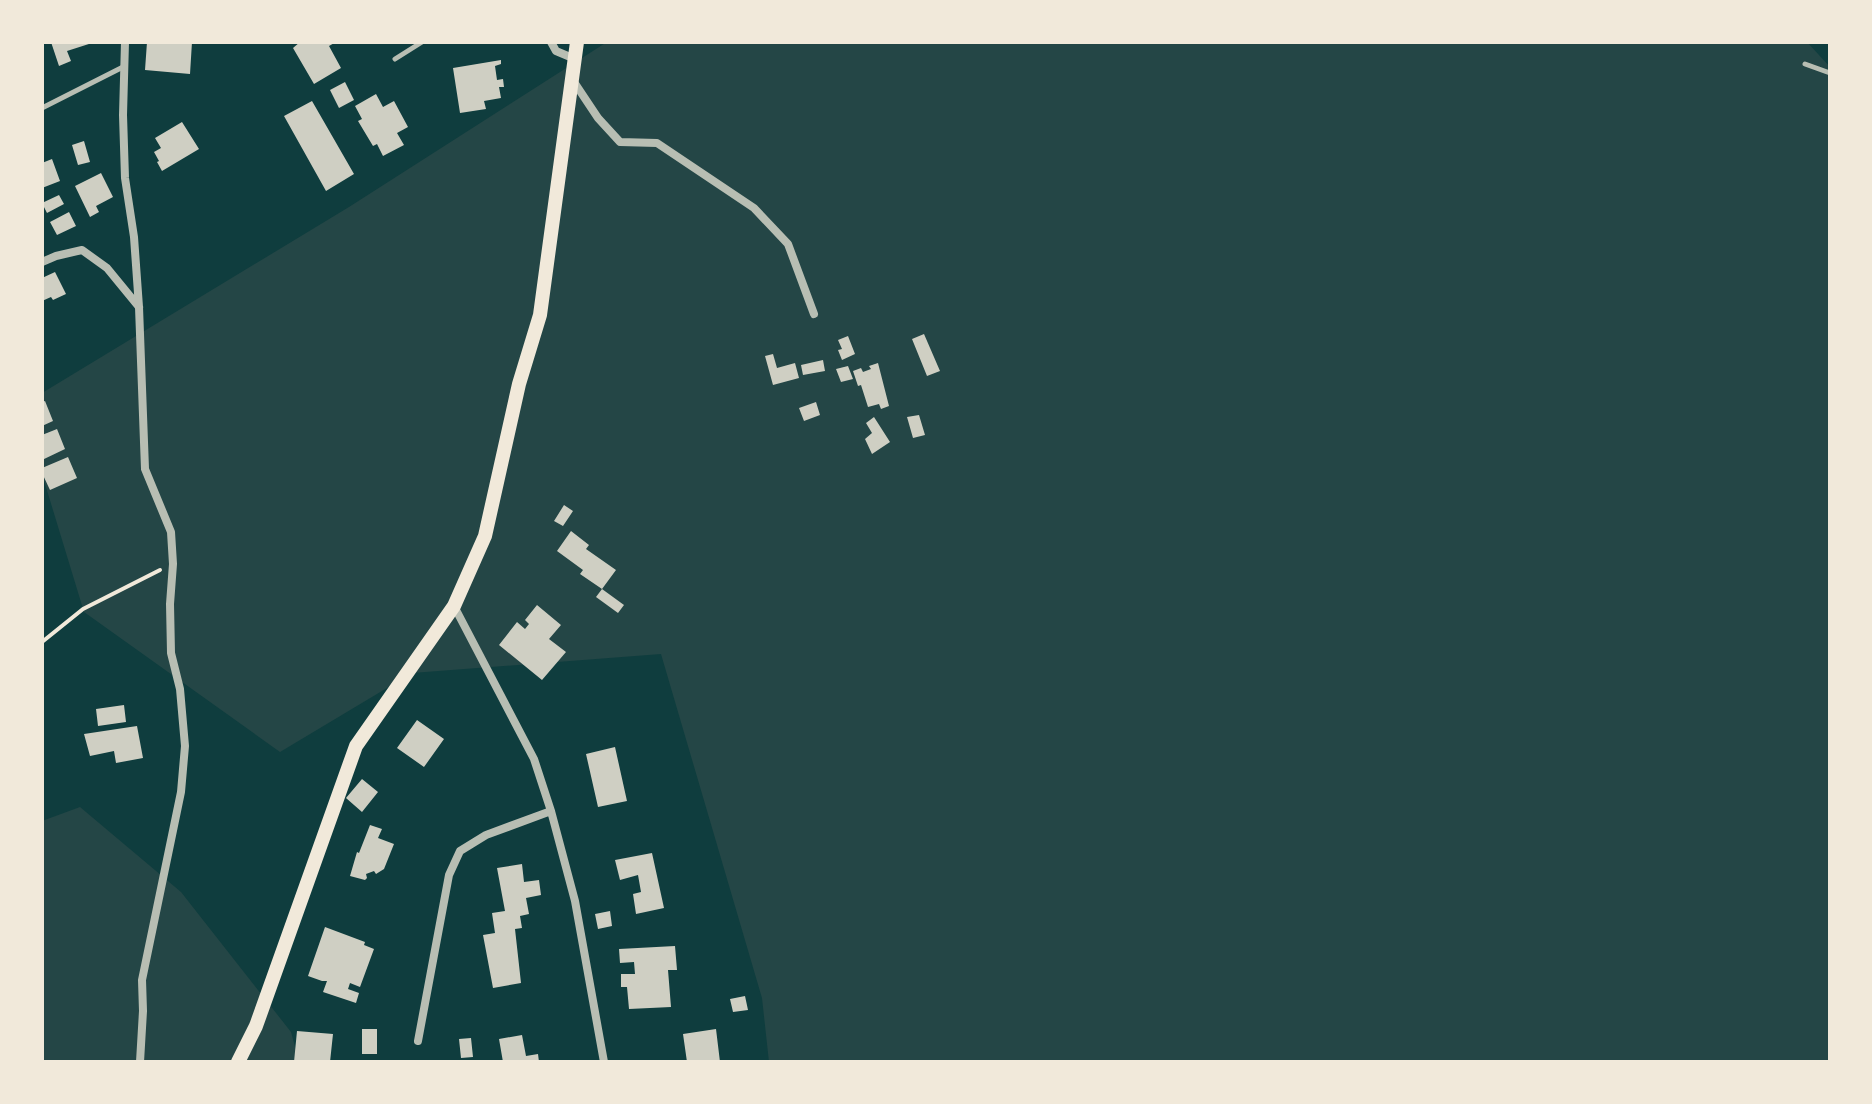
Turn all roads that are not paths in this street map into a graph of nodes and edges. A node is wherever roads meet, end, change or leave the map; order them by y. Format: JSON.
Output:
{"nodes":[{"id":1,"x":134,"y":42,"type":"edge"},
{"id":2,"x":422,"y":42,"type":"edge"},
{"id":3,"x":551,"y":42,"type":"edge"},
{"id":4,"x":577,"y":42,"type":"edge"},
{"id":5,"x":125,"y":45,"type":"edge"},
{"id":6,"x":395,"y":59,"type":"dead end"},
{"id":7,"x":575,"y":59,"type":"junction"},
{"id":8,"x":1805,"y":64,"type":"dead end"},
{"id":9,"x":123,"y":67,"type":"junction"},
{"id":10,"x":1830,"y":73,"type":"edge"},
{"id":11,"x":572,"y":78,"type":"junction"},
{"id":12,"x":42,"y":108,"type":"edge"},
{"id":13,"x":42,"y":262,"type":"edge"},
{"id":14,"x":139,"y":307,"type":"junction"},
{"id":15,"x":814,"y":314,"type":"dead end"},
{"id":16,"x":454,"y":606,"type":"junction"},
{"id":17,"x":551,"y":811,"type":"junction"},
{"id":18,"x":418,"y":1041,"type":"dead end"},
{"id":19,"x":140,"y":1062,"type":"edge"},
{"id":20,"x":238,"y":1062,"type":"edge"},
{"id":21,"x":604,"y":1062,"type":"edge"}],
"edges":[{"from":1,"to":5,"type":"lane"},
{"from":2,"to":6,"type":"lane"},
{"from":3,"to":7,"type":"street"},
{"from":4,"to":7,"type":"main road"},
{"from":5,"to":9,"type":"street"},
{"from":7,"to":11,"type":"main road"},
{"from":8,"to":10,"type":"lane"},
{"from":9,"to":12,"type":"lane"},
{"from":9,"to":14,"type":"street"},
{"from":11,"to":15,"type":"street"},
{"from":11,"to":16,"type":"main road"},
{"from":13,"to":14,"type":"street"},
{"from":14,"to":19,"type":"street"},
{"from":16,"to":17,"type":"street"},
{"from":16,"to":20,"type":"main road"},
{"from":17,"to":18,"type":"street"},
{"from":17,"to":21,"type":"street"}]}
